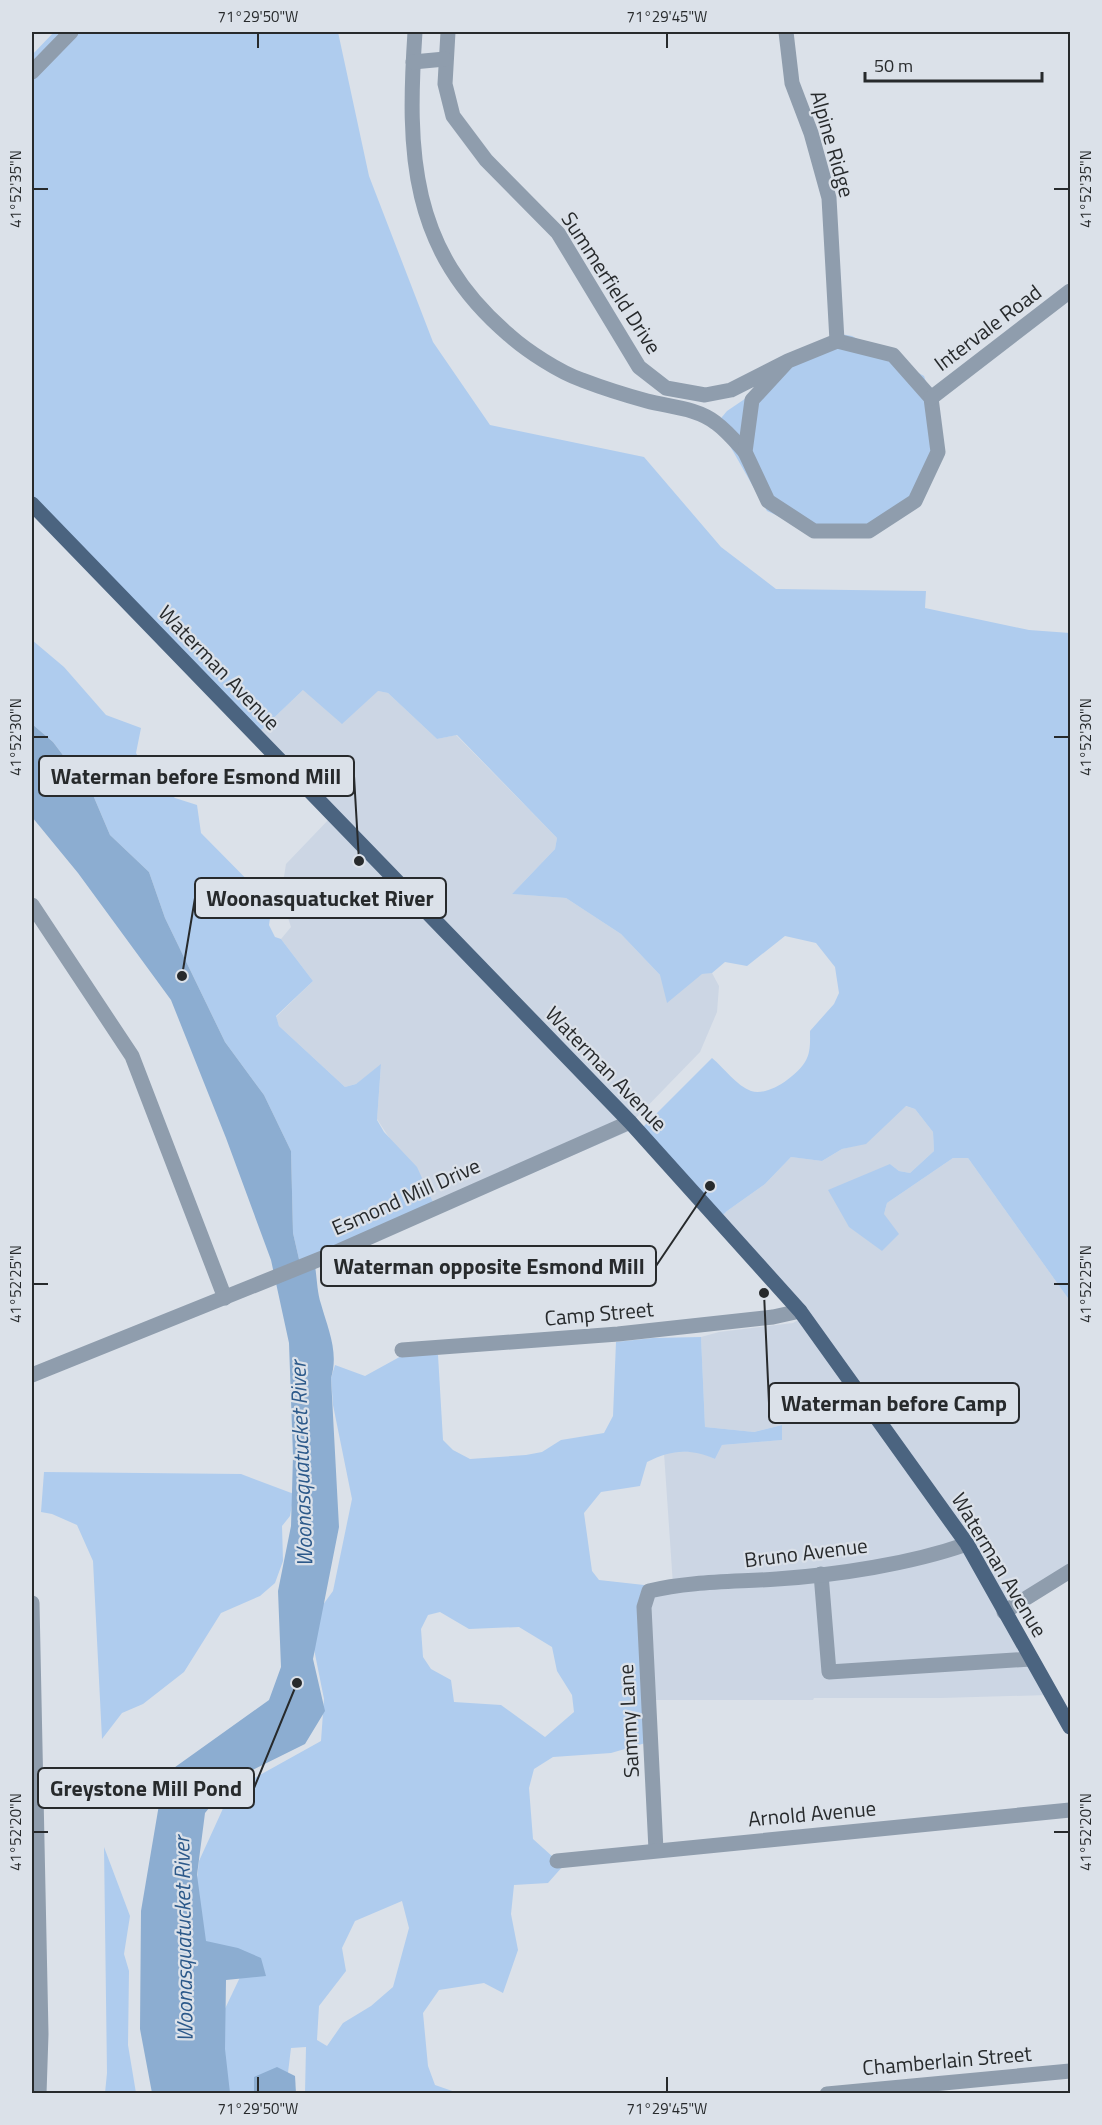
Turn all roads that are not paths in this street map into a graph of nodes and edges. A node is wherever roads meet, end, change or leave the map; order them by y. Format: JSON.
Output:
{"nodes":[{"id":1,"x":71,"y":32,"type":"edge"},
{"id":2,"x":415,"y":32,"type":"edge"},
{"id":3,"x":448,"y":32,"type":"edge"},
{"id":4,"x":786,"y":32,"type":"edge"},
{"id":5,"x":445,"y":59,"type":"junction"},
{"id":6,"x":413,"y":62,"type":"junction"},
{"id":7,"x":32,"y":72,"type":"edge"},
{"id":8,"x":1071,"y":291,"type":"edge"},
{"id":9,"x":837,"y":341,"type":"junction"},
{"id":10,"x":788,"y":361,"type":"junction"},
{"id":11,"x":931,"y":398,"type":"junction"},
{"id":12,"x":746,"y":452,"type":"junction"},
{"id":13,"x":32,"y":504,"type":"edge"},
{"id":14,"x":32,"y":905,"type":"edge"},
{"id":15,"x":630,"y":1122,"type":"junction"},
{"id":16,"x":225,"y":1298,"type":"junction"},
{"id":17,"x":800,"y":1311,"type":"junction"},
{"id":18,"x":402,"y":1350,"type":"dead end"},
{"id":19,"x":32,"y":1375,"type":"edge"},
{"id":20,"x":967,"y":1544,"type":"junction"},
{"id":21,"x":1071,"y":1571,"type":"edge"},
{"id":22,"x":820,"y":1574,"type":"junction"},
{"id":23,"x":649,"y":1591,"type":"joint"},
{"id":24,"x":32,"y":1604,"type":"edge"},
{"id":25,"x":1004,"y":1612,"type":"junction"},
{"id":26,"x":1031,"y":1659,"type":"junction"},
{"id":27,"x":1071,"y":1727,"type":"edge"},
{"id":28,"x":1071,"y":1810,"type":"edge"},
{"id":29,"x":656,"y":1850,"type":"junction"},
{"id":30,"x":557,"y":1861,"type":"dead end"},
{"id":31,"x":1071,"y":2071,"type":"edge"},
{"id":32,"x":39,"y":2094,"type":"edge"},
{"id":33,"x":827,"y":2094,"type":"edge"}],
"edges":[{"from":1,"to":7,"type":"street"},
{"from":2,"to":6,"type":"street"},
{"from":3,"to":5,"type":"street","name":"Summerfield Drive"},
{"from":4,"to":9,"type":"street","name":"Alpine Ridge"},
{"from":5,"to":6,"type":"street"},
{"from":5,"to":10,"type":"street","name":"Summerfield Drive"},
{"from":6,"to":12,"type":"street"},
{"from":8,"to":11,"type":"street","name":"Intervale Road"},
{"from":9,"to":10,"type":"street"},
{"from":9,"to":11,"type":"street"},
{"from":10,"to":12,"type":"street"},
{"from":11,"to":12,"type":"street"},
{"from":13,"to":15,"type":"main road","name":"Waterman Avenue"},
{"from":14,"to":16,"type":"street"},
{"from":15,"to":16,"type":"street","name":"Esmond Mill Drive"},
{"from":15,"to":17,"type":"main road","name":"Waterman Avenue"},
{"from":16,"to":19,"type":"street","name":"Esmond Mill Drive"},
{"from":17,"to":18,"type":"street","name":"Camp Street"},
{"from":17,"to":20,"type":"main road","name":"Waterman Avenue"},
{"from":20,"to":22,"type":"street","name":"Bruno Avenue"},
{"from":20,"to":25,"type":"main road","name":"Waterman Avenue"},
{"from":21,"to":25,"type":"street"},
{"from":22,"to":23,"type":"street","name":"Bruno Avenue"},
{"from":22,"to":26,"type":"street"},
{"from":23,"to":29,"type":"street","name":"Sammy Lane"},
{"from":24,"to":32,"type":"street"},
{"from":25,"to":26,"type":"main road","name":"Waterman Avenue"},
{"from":26,"to":27,"type":"main road","name":"Waterman Avenue"},
{"from":28,"to":29,"type":"street","name":"Arnold Avenue"},
{"from":29,"to":30,"type":"street","name":"Arnold Avenue"},
{"from":31,"to":33,"type":"street","name":"Chamberlain Street"}]}
